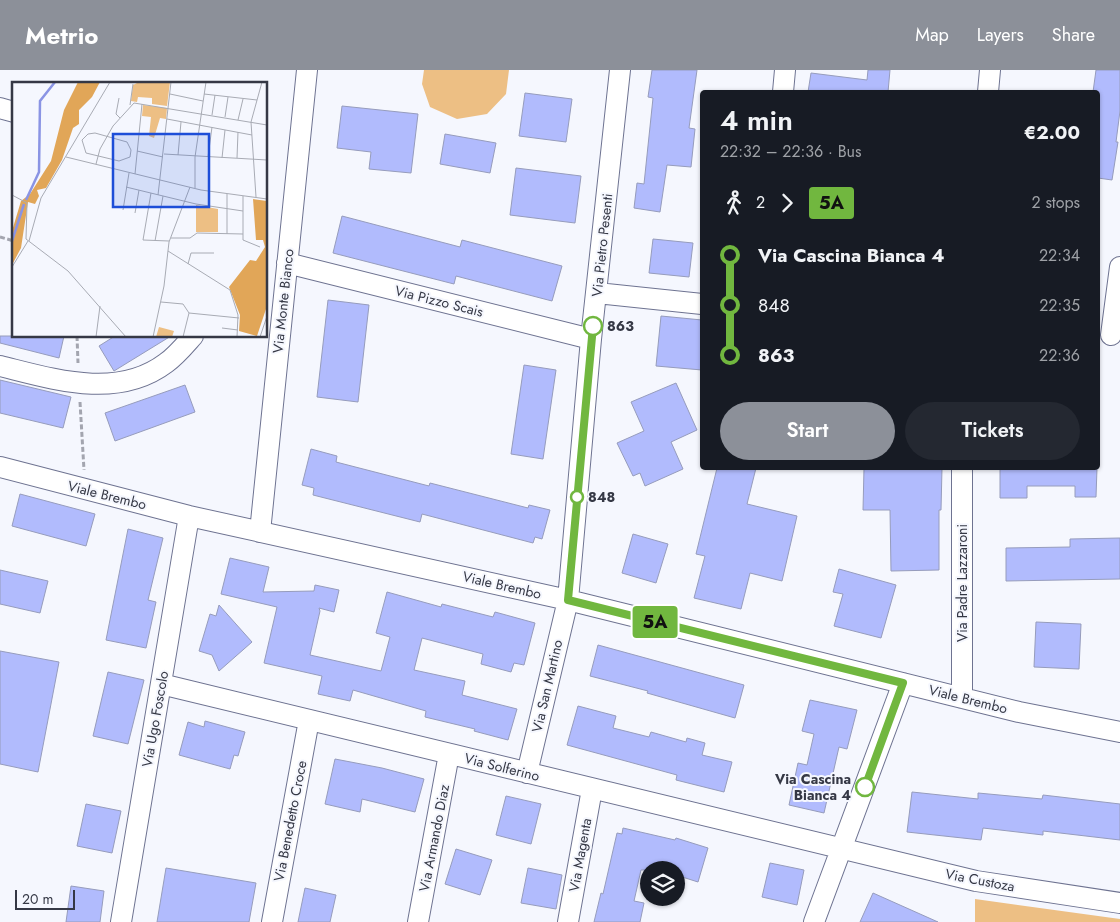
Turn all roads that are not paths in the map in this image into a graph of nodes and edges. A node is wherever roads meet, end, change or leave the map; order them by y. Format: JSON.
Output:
{"nodes":[{"id":1,"x":306,"y":70,"type":"edge"},
{"id":2,"x":620,"y":70,"type":"edge"},
{"id":3,"x":786,"y":70,"type":"edge"},
{"id":4,"x":990,"y":70,"type":"edge"},
{"id":5,"x":783,"y":90,"type":"edge"},
{"id":6,"x":988,"y":90,"type":"edge"},
{"id":7,"x":287,"y":263,"type":"junction"},
{"id":8,"x":1120,"y":267,"type":"edge"},
{"id":9,"x":597,"y":293,"type":"junction"},
{"id":10,"x":700,"y":304,"type":"edge"},
{"id":11,"x":1109,"y":335,"type":"edge"},
{"id":12,"x":191,"y":338,"type":"edge"},
{"id":13,"x":592,"y":339,"type":"junction"},
{"id":14,"x":0,"y":366,"type":"edge"},
{"id":15,"x":0,"y":467,"type":"edge"},
{"id":16,"x":962,"y":470,"type":"edge"},
{"id":17,"x":189,"y":516,"type":"junction"},
{"id":18,"x":260,"y":532,"type":"junction"},
{"id":19,"x":568,"y":600,"type":"junction"},
{"id":20,"x":903,"y":683,"type":"junction"},
{"id":21,"x":161,"y":684,"type":"junction"},
{"id":22,"x":962,"y":698,"type":"junction"},
{"id":23,"x":309,"y":720,"type":"junction"},
{"id":24,"x":1120,"y":732,"type":"edge"},
{"id":25,"x":449,"y":754,"type":"junction"},
{"id":26,"x":527,"y":773,"type":"junction"},
{"id":27,"x":592,"y":789,"type":"junction"},
{"id":28,"x":842,"y":849,"type":"junction"},
{"id":29,"x":1120,"y":903,"type":"edge"},
{"id":30,"x":121,"y":922,"type":"edge"},
{"id":31,"x":272,"y":922,"type":"edge"},
{"id":32,"x":418,"y":922,"type":"edge"},
{"id":33,"x":568,"y":922,"type":"edge"},
{"id":34,"x":814,"y":922,"type":"edge"}],
"edges":[{"from":1,"to":7,"type":"street","name":"Via Monte Bianco"},
{"from":2,"to":9,"type":"street","name":"Via Pietro Pesenti"},
{"from":3,"to":5,"type":"street"},
{"from":4,"to":6,"type":"street"},
{"from":7,"to":13,"type":"street","name":"Via Pizzo Scais"},
{"from":7,"to":18,"type":"street","name":"Via Monte Bianco"},
{"from":8,"to":11,"type":"street"},
{"from":9,"to":10,"type":"street"},
{"from":9,"to":13,"type":"street","name":"Via Pietro Pesenti"},
{"from":12,"to":14,"type":"street"},
{"from":13,"to":19,"type":"street","name":"Via Pietro Pesenti"},
{"from":15,"to":17,"type":"street","name":"Viale Brembo"},
{"from":16,"to":22,"type":"street","name":"Via Padre Lazzaroni"},
{"from":17,"to":18,"type":"street","name":"Viale Brembo"},
{"from":17,"to":21,"type":"street","name":"Via Ugo Foscolo"},
{"from":18,"to":19,"type":"street","name":"Viale Brembo"},
{"from":19,"to":20,"type":"street","name":"Viale Brembo"},
{"from":19,"to":26,"type":"street","name":"Via San Martino"},
{"from":20,"to":22,"type":"street","name":"Viale Brembo"},
{"from":20,"to":28,"type":"street"},
{"from":21,"to":23,"type":"street","name":"Via Solferino"},
{"from":21,"to":30,"type":"street","name":"Via Ugo Foscolo"},
{"from":22,"to":24,"type":"street","name":"Viale Brembo"},
{"from":23,"to":25,"type":"street","name":"Via Solferino"},
{"from":23,"to":31,"type":"street","name":"Via Benedetto Croce"},
{"from":25,"to":26,"type":"street","name":"Via Solferino"},
{"from":25,"to":32,"type":"street","name":"Via Armando Diaz"},
{"from":26,"to":27,"type":"street","name":"Via Solferino"},
{"from":27,"to":28,"type":"street","name":"Via Solferino"},
{"from":27,"to":33,"type":"street","name":"Via Magenta"},
{"from":28,"to":29,"type":"street","name":"Via Custoza"},
{"from":28,"to":34,"type":"street"}]}
